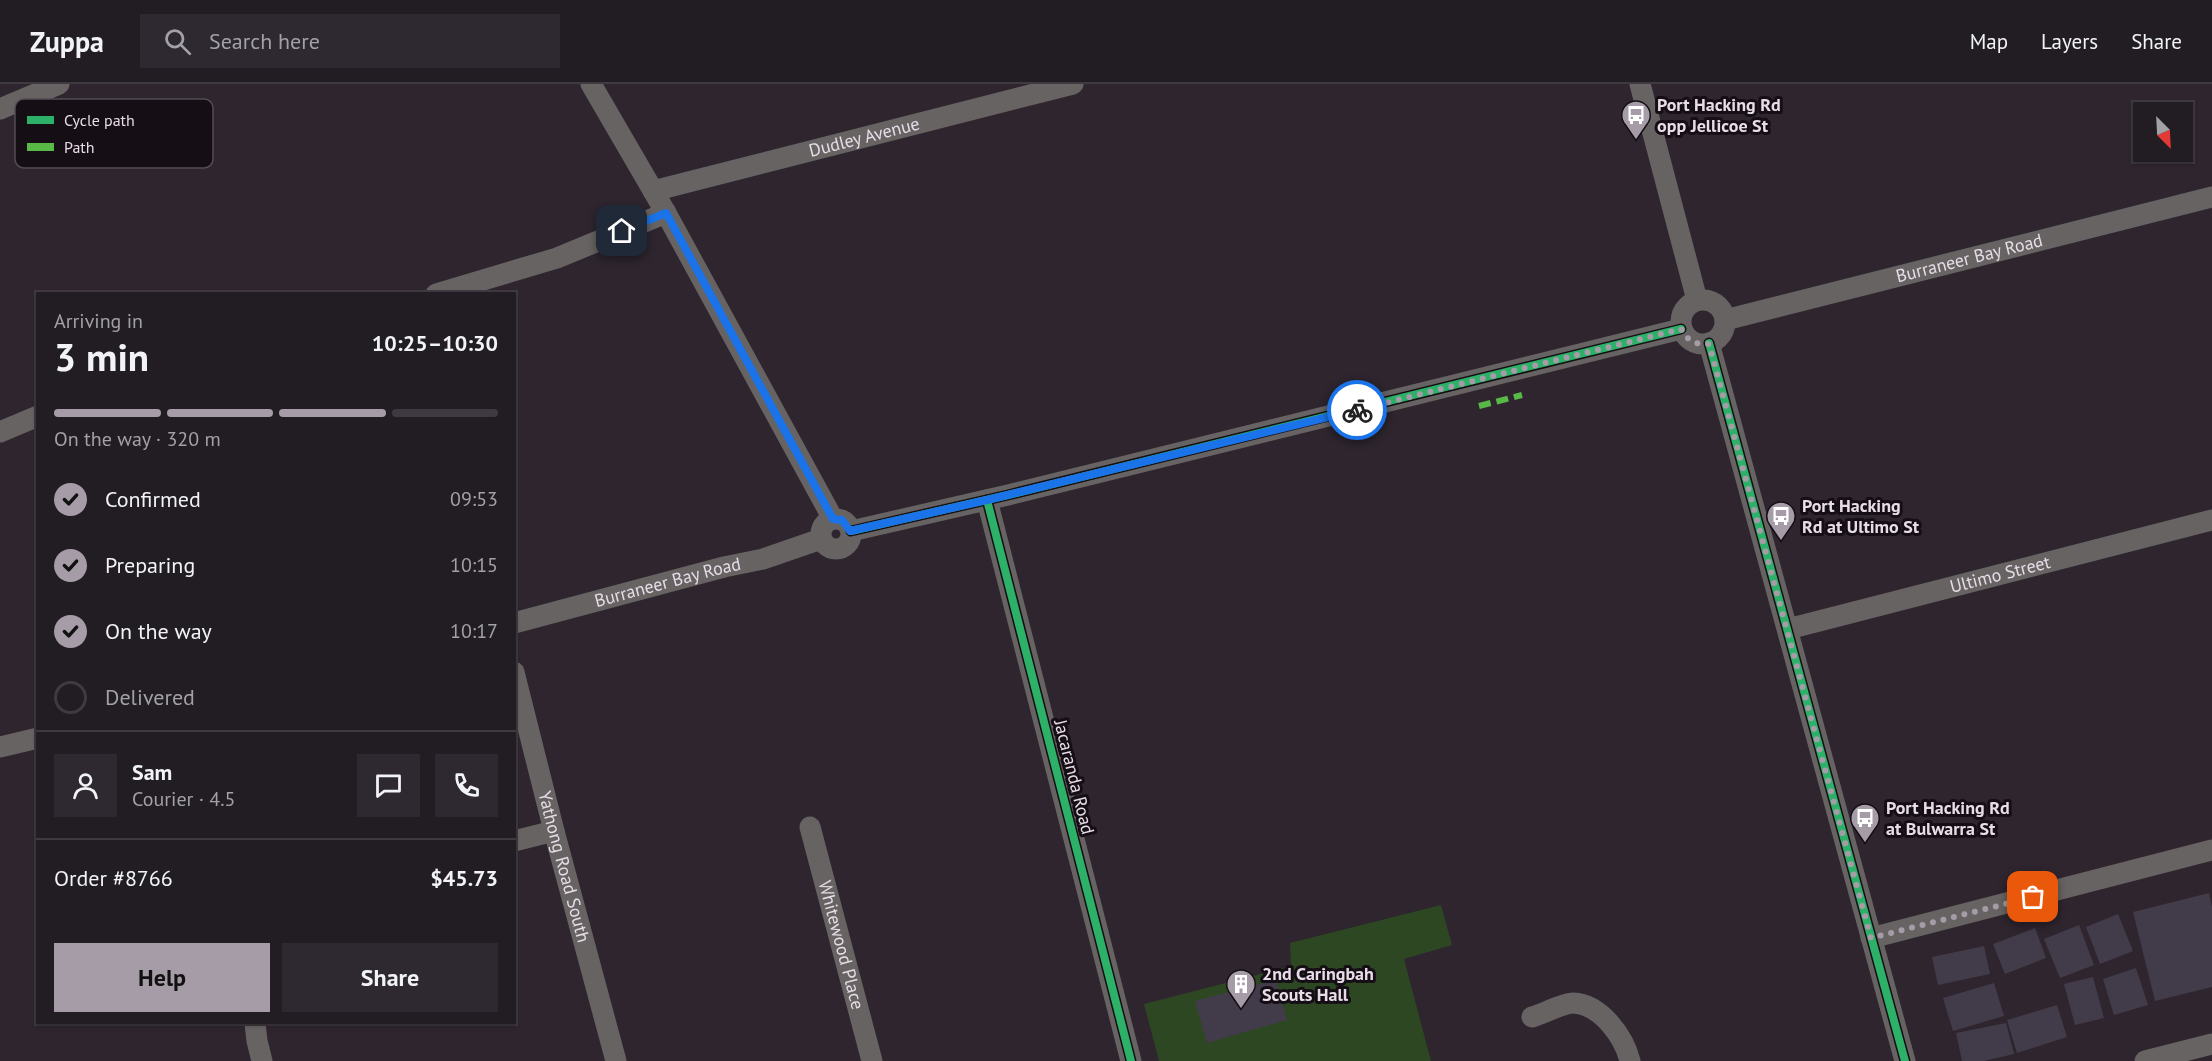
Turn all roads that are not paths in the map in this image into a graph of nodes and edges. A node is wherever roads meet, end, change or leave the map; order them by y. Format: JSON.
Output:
{"nodes":[{"id":1,"x":60,"y":84,"type":"edge"},
{"id":2,"x":591,"y":84,"type":"edge"},
{"id":3,"x":1073,"y":84,"type":"edge"},
{"id":4,"x":1640,"y":84,"type":"edge"},
{"id":5,"x":24,"y":99,"type":"edge"},
{"id":6,"x":15,"y":103,"type":"edge"},
{"id":7,"x":0,"y":109,"type":"edge"},
{"id":8,"x":653,"y":191,"type":"junction"},
{"id":9,"x":2212,"y":197,"type":"edge"},
{"id":10,"x":666,"y":213,"type":"junction"},
{"id":11,"x":443,"y":292,"type":"edge"},
{"id":12,"x":1696,"y":300,"type":"junction"},
{"id":13,"x":1725,"y":320,"type":"junction"},
{"id":14,"x":1681,"y":329,"type":"junction"},
{"id":15,"x":1709,"y":344,"type":"junction"},
{"id":16,"x":36,"y":417,"type":"edge"},
{"id":17,"x":0,"y":432,"type":"edge"},
{"id":18,"x":987,"y":500,"type":"junction"},
{"id":19,"x":2212,"y":520,"type":"edge"},
{"id":20,"x":842,"y":525,"type":"junction"},
{"id":21,"x":516,"y":622,"type":"edge"},
{"id":22,"x":1788,"y":629,"type":"junction"},
{"id":23,"x":516,"y":680,"type":"edge"},
{"id":24,"x":36,"y":738,"type":"edge"},
{"id":25,"x":0,"y":747,"type":"edge"},
{"id":26,"x":810,"y":827,"type":"dead end"},
{"id":27,"x":554,"y":831,"type":"junction"},
{"id":28,"x":516,"y":840,"type":"edge"},
{"id":29,"x":2212,"y":850,"type":"edge"},
{"id":30,"x":1871,"y":938,"type":"junction"},
{"id":31,"x":1533,"y":1017,"type":"dead end"},
{"id":32,"x":255,"y":1024,"type":"edge"},
{"id":33,"x":2212,"y":1044,"type":"edge"},
{"id":34,"x":262,"y":1061,"type":"edge"},
{"id":35,"x":616,"y":1061,"type":"edge"},
{"id":36,"x":872,"y":1061,"type":"edge"},
{"id":37,"x":1131,"y":1061,"type":"edge"},
{"id":38,"x":1630,"y":1061,"type":"edge"},
{"id":39,"x":1905,"y":1061,"type":"edge"},
{"id":40,"x":2145,"y":1061,"type":"edge"}],
"edges":[{"from":1,"to":5,"type":"street"},
{"from":2,"to":8,"type":"street"},
{"from":3,"to":8,"type":"street","name":"Dudley Avenue"},
{"from":4,"to":12,"type":"street"},
{"from":6,"to":7,"type":"street"},
{"from":8,"to":10,"type":"street"},
{"from":9,"to":13,"type":"street","name":"Burraneer Bay Road"},
{"from":10,"to":11,"type":"street"},
{"from":10,"to":20,"type":"street"},
{"from":12,"to":13,"type":"street"},
{"from":12,"to":14,"type":"street"},
{"from":13,"to":15,"type":"street"},
{"from":14,"to":15,"type":"street"},
{"from":14,"to":18,"type":"street"},
{"from":15,"to":22,"type":"street"},
{"from":16,"to":17,"type":"street"},
{"from":18,"to":20,"type":"street"},
{"from":18,"to":37,"type":"street","name":"Jacaranda Road"},
{"from":19,"to":22,"type":"street","name":"Ultimo Street"},
{"from":20,"to":21,"type":"street","name":"Burraneer Bay Road"},
{"from":22,"to":30,"type":"street"},
{"from":23,"to":27,"type":"street","name":"Yathong Road South"},
{"from":24,"to":25,"type":"street"},
{"from":26,"to":36,"type":"street","name":"Whitewood Place"},
{"from":27,"to":28,"type":"street"},
{"from":27,"to":35,"type":"street","name":"Yathong Road South"},
{"from":29,"to":30,"type":"street"},
{"from":30,"to":39,"type":"street"},
{"from":31,"to":38,"type":"street"},
{"from":32,"to":34,"type":"street"},
{"from":33,"to":40,"type":"street"}]}
